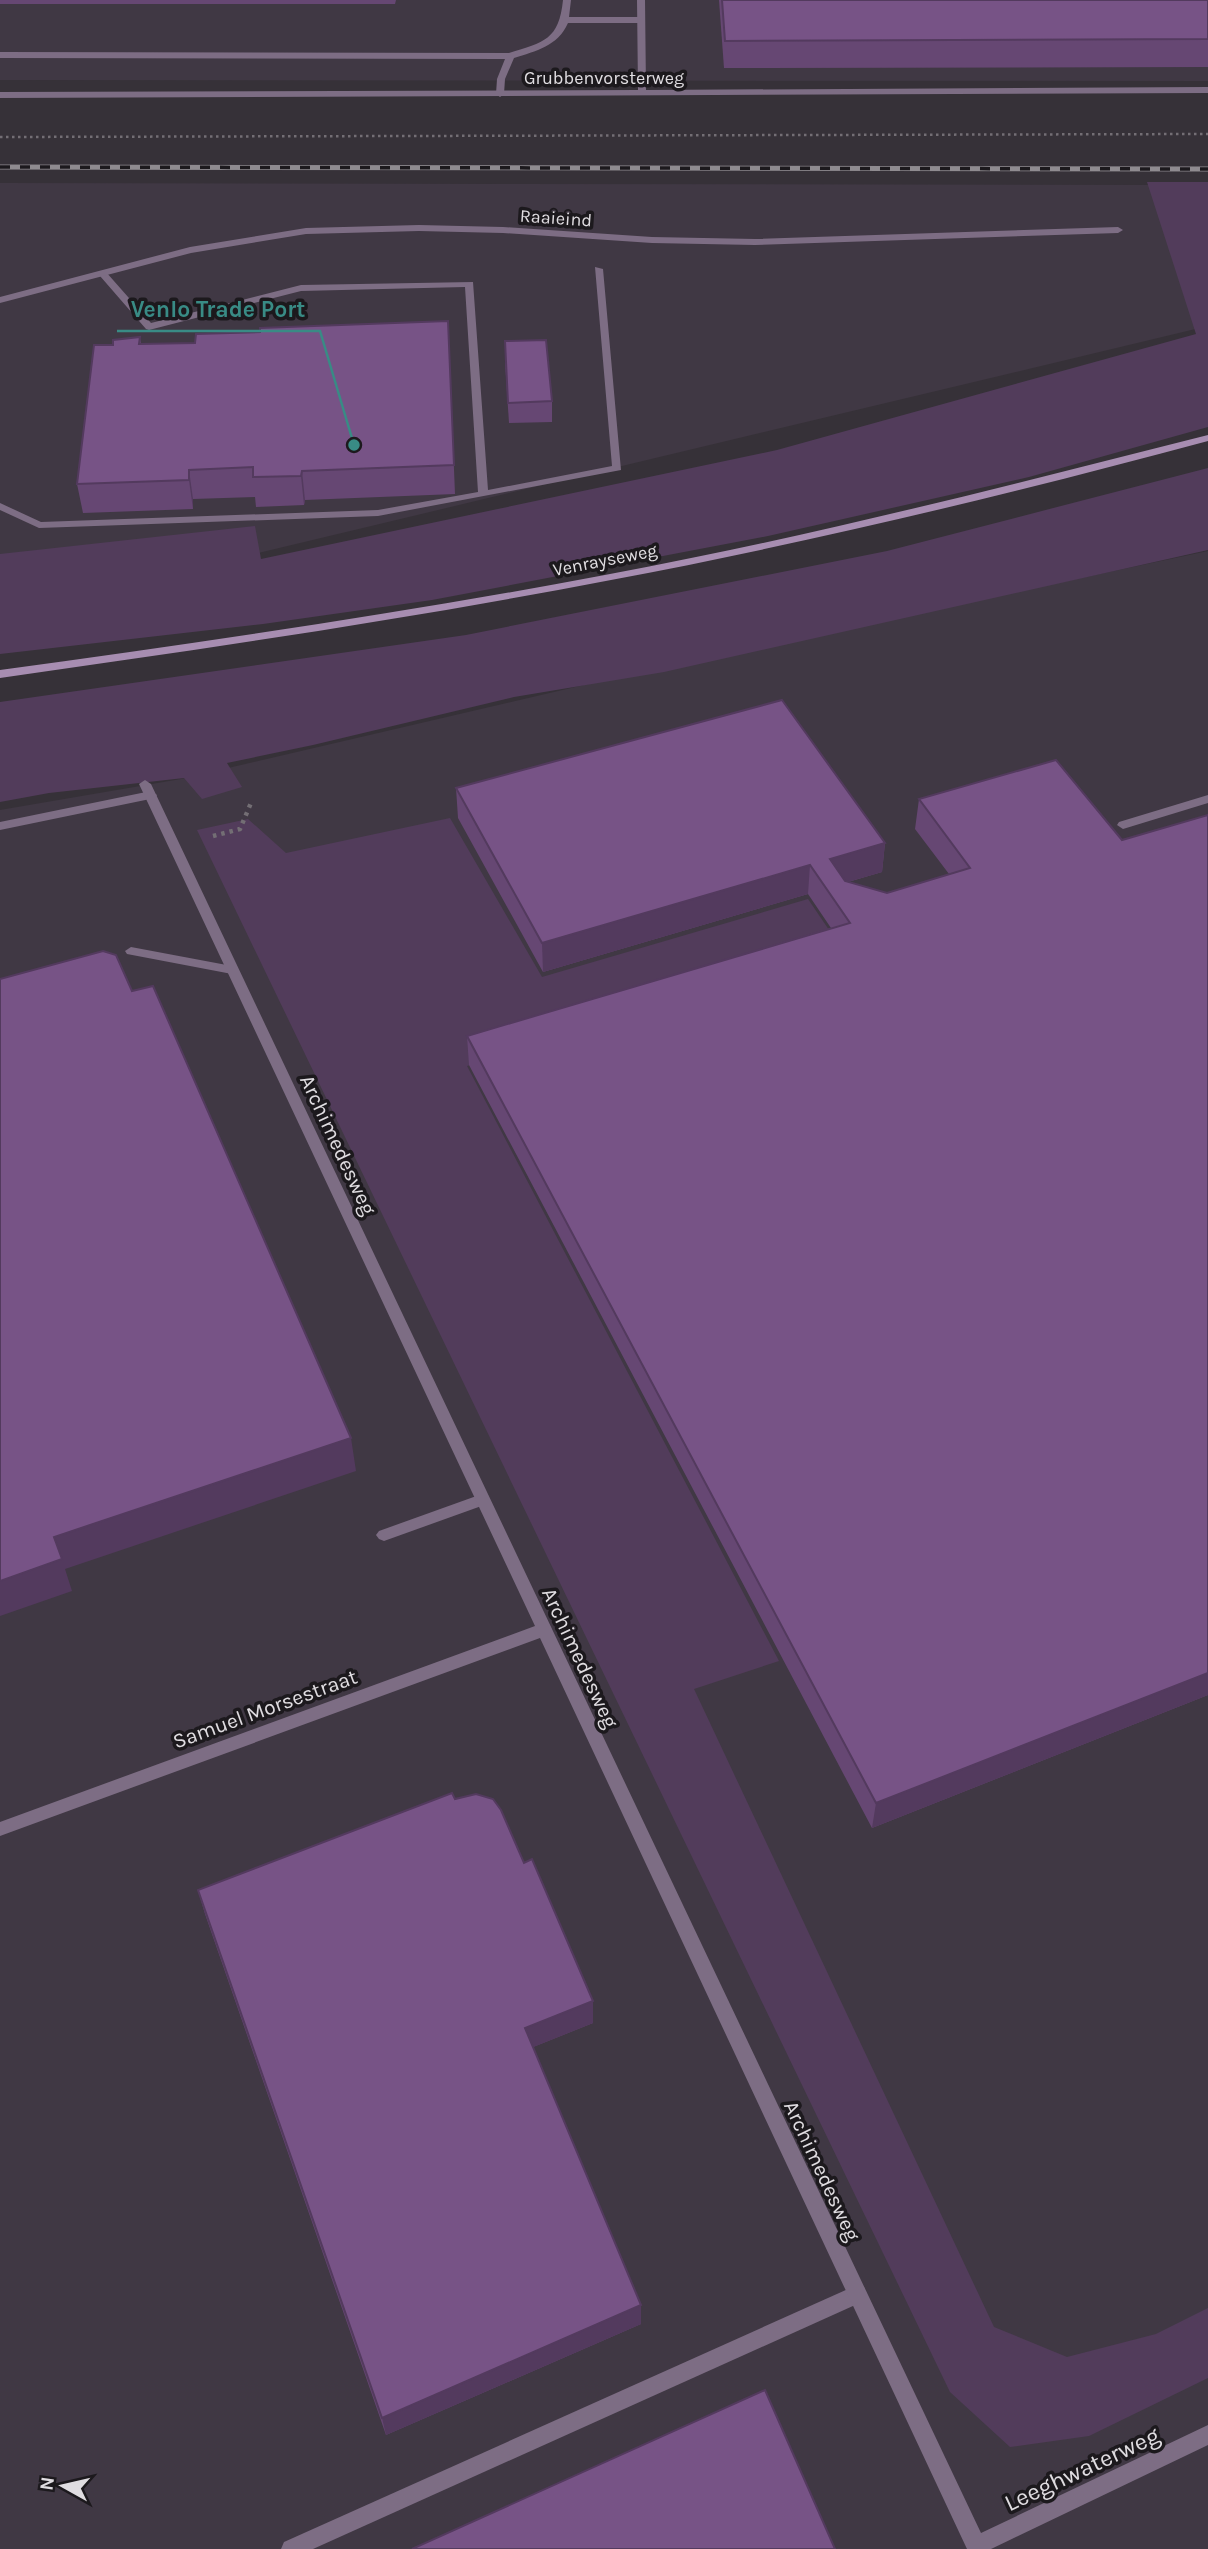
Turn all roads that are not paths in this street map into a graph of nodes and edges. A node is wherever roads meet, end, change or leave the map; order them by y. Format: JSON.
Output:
{"nodes":[{"id":1,"x":567,"y":0,"type":"edge"},
{"id":2,"x":641,"y":0,"type":"edge"},
{"id":3,"x":567,"y":20,"type":"junction"},
{"id":4,"x":641,"y":20,"type":"junction"},
{"id":5,"x":0,"y":55,"type":"edge"},
{"id":6,"x":510,"y":55,"type":"junction"},
{"id":7,"x":1208,"y":90,"type":"edge"},
{"id":8,"x":642,"y":93,"type":"junction"},
{"id":9,"x":500,"y":94,"type":"junction"},
{"id":10,"x":0,"y":95,"type":"edge"},
{"id":11,"x":1118,"y":230,"type":"dead end"},
{"id":12,"x":598,"y":269,"type":"dead end"},
{"id":13,"x":103,"y":274,"type":"junction"},
{"id":14,"x":0,"y":300,"type":"edge"},
{"id":15,"x":1208,"y":439,"type":"edge"},
{"id":16,"x":483,"y":494,"type":"junction"},
{"id":17,"x":0,"y":506,"type":"edge"},
{"id":18,"x":0,"y":674,"type":"edge"},
{"id":19,"x":1208,"y":799,"type":"edge"},
{"id":20,"x":1123,"y":825,"type":"dead end"},
{"id":21,"x":0,"y":826,"type":"edge"},
{"id":22,"x":131,"y":951,"type":"dead end"},
{"id":23,"x":232,"y":970,"type":"junction"},
{"id":24,"x":482,"y":1500,"type":"junction"},
{"id":25,"x":384,"y":1535,"type":"dead end"},
{"id":26,"x":544,"y":1629,"type":"junction"},
{"id":27,"x":0,"y":1829,"type":"edge"},
{"id":28,"x":857,"y":2294,"type":"junction"},
{"id":29,"x":1208,"y":2435,"type":"edge"},
{"id":30,"x":977,"y":2547,"type":"edge"},
{"id":31,"x":291,"y":2549,"type":"edge"}],
"edges":[{"from":1,"to":3,"type":"street"},
{"from":2,"to":4,"type":"street"},
{"from":3,"to":4,"type":"street"},
{"from":3,"to":6,"type":"street"},
{"from":4,"to":8,"type":"street"},
{"from":5,"to":6,"type":"street"},
{"from":6,"to":9,"type":"street"},
{"from":7,"to":8,"type":"street","name":"Grubbenvorsterweg"},
{"from":8,"to":9,"type":"street","name":"Grubbenvorsterweg"},
{"from":9,"to":10,"type":"street","name":"Grubbenvorsterweg"},
{"from":11,"to":13,"type":"street","name":"Raaieind"},
{"from":12,"to":16,"type":"street"},
{"from":13,"to":14,"type":"street","name":"Raaieind"},
{"from":13,"to":16,"type":"street"},
{"from":15,"to":18,"type":"main road","name":"Venrayseweg"},
{"from":16,"to":17,"type":"street"},
{"from":19,"to":20,"type":"street"},
{"from":21,"to":23,"type":"street","name":"Archimedesweg"},
{"from":22,"to":23,"type":"street"},
{"from":23,"to":24,"type":"street","name":"Archimedesweg"},
{"from":24,"to":25,"type":"street"},
{"from":24,"to":26,"type":"street","name":"Archimedesweg"},
{"from":26,"to":27,"type":"street","name":"Samuel Morsestraat"},
{"from":26,"to":28,"type":"street","name":"Archimedesweg"},
{"from":28,"to":30,"type":"street","name":"Archimedesweg"},
{"from":28,"to":31,"type":"street"},
{"from":29,"to":30,"type":"street","name":"Leeghwaterweg"}]}
